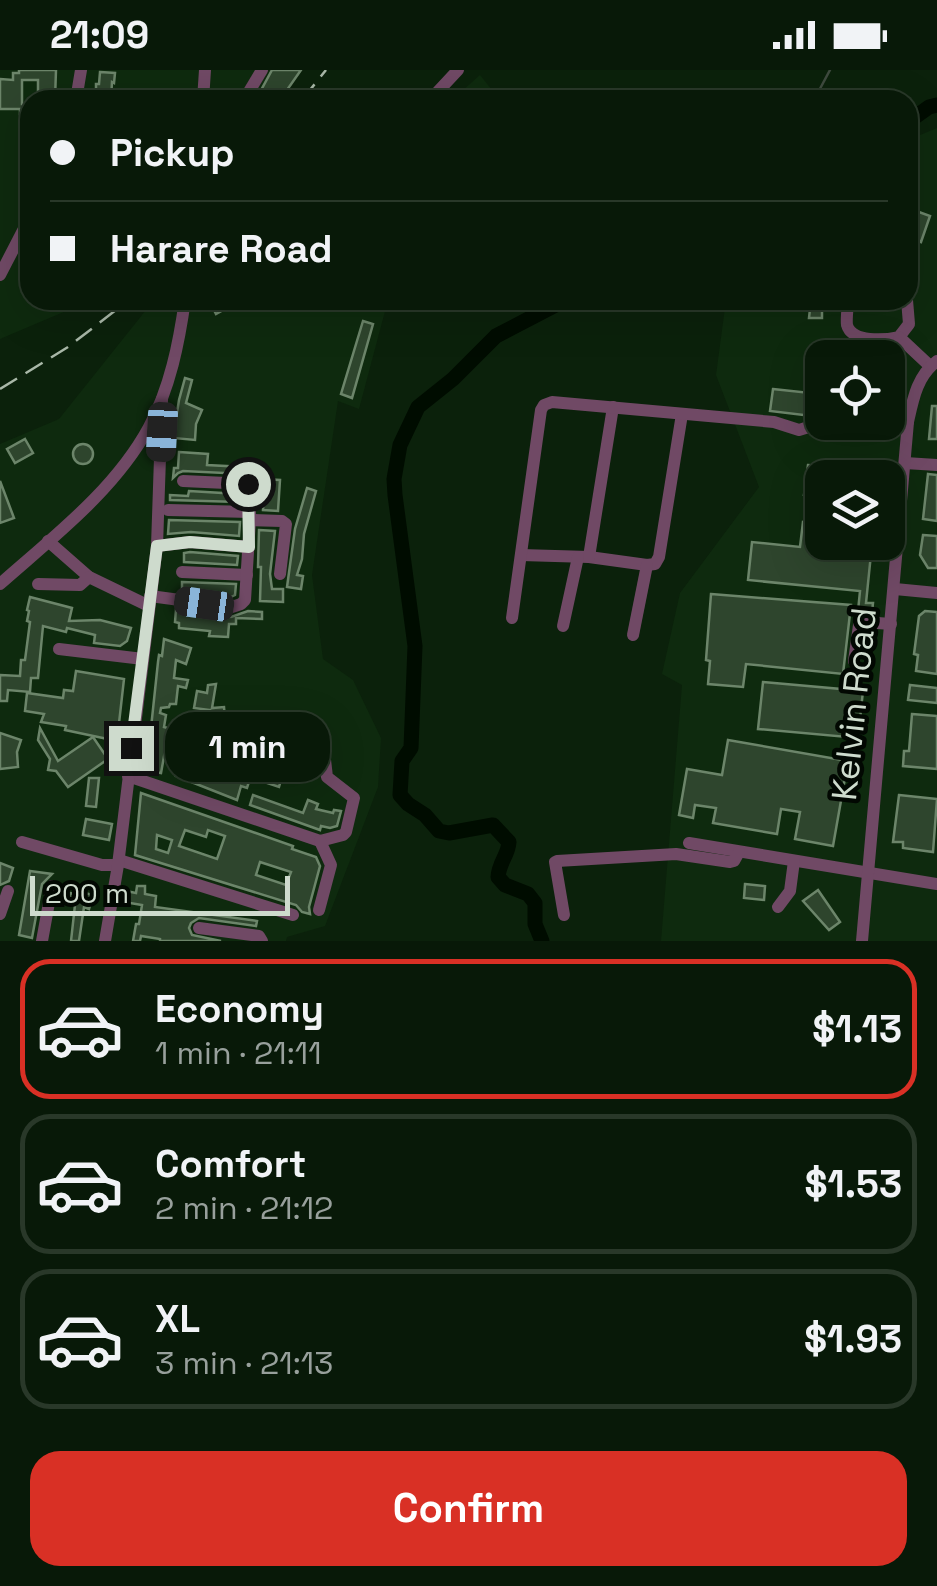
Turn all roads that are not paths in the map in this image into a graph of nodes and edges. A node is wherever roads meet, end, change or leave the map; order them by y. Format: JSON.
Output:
{"nodes":[{"id":1,"x":458,"y":70,"type":"edge"},
{"id":2,"x":439,"y":90,"type":"edge"},
{"id":3,"x":20,"y":236,"type":"edge"},
{"id":4,"x":0,"y":275,"type":"edge"},
{"id":5,"x":184,"y":310,"type":"edge"},
{"id":6,"x":848,"y":310,"type":"edge"},
{"id":7,"x":908,"y":310,"type":"edge"},
{"id":8,"x":899,"y":338,"type":"junction"},
{"id":9,"x":934,"y":364,"type":"edge"},
{"id":10,"x":162,"y":399,"type":"junction"},
{"id":11,"x":613,"y":407,"type":"junction"},
{"id":12,"x":682,"y":414,"type":"junction"},
{"id":13,"x":905,"y":421,"type":"edge"},
{"id":14,"x":908,"y":422,"type":"junction"},
{"id":15,"x":805,"y":428,"type":"edge"},
{"id":16,"x":905,"y":463,"type":"joint"},
{"id":17,"x":937,"y":465,"type":"edge"},
{"id":18,"x":183,"y":480,"type":"dead end"},
{"id":19,"x":168,"y":510,"type":"dead end"},
{"id":20,"x":250,"y":516,"type":"junction"},
{"id":21,"x":48,"y":541,"type":"junction"},
{"id":22,"x":157,"y":546,"type":"junction"},
{"id":23,"x":249,"y":547,"type":"junction"},
{"id":24,"x":521,"y":555,"type":"junction"},
{"id":25,"x":583,"y":557,"type":"junction"},
{"id":26,"x":897,"y":560,"type":"edge"},
{"id":27,"x":648,"y":565,"type":"junction"},
{"id":28,"x":182,"y":572,"type":"dead end"},
{"id":29,"x":280,"y":574,"type":"dead end"},
{"id":30,"x":247,"y":575,"type":"junction"},
{"id":31,"x":89,"y":577,"type":"junction"},
{"id":32,"x":0,"y":584,"type":"edge"},
{"id":33,"x":38,"y":584,"type":"dead end"},
{"id":34,"x":895,"y":588,"type":"junction"},
{"id":35,"x":937,"y":593,"type":"edge"},
{"id":36,"x":149,"y":602,"type":"junction"},
{"id":37,"x":512,"y":618,"type":"dead end"},
{"id":38,"x":891,"y":624,"type":"junction"},
{"id":39,"x":562,"y":626,"type":"dead end"},
{"id":40,"x":633,"y":635,"type":"dead end"},
{"id":41,"x":59,"y":649,"type":"dead end"},
{"id":42,"x":143,"y":660,"type":"junction"},
{"id":43,"x":854,"y":661,"type":"dead end"},
{"id":44,"x":324,"y":751,"type":"dead end"},
{"id":45,"x":128,"y":776,"type":"junction"},
{"id":46,"x":320,"y":841,"type":"junction"},
{"id":47,"x":22,"y":842,"type":"dead end"},
{"id":48,"x":689,"y":843,"type":"dead end"},
{"id":49,"x":739,"y":852,"type":"junction"},
{"id":50,"x":794,"y":861,"type":"junction"},
{"id":51,"x":118,"y":862,"type":"junction"},
{"id":52,"x":868,"y":872,"type":"junction"},
{"id":53,"x":937,"y":884,"type":"edge"},
{"id":54,"x":52,"y":886,"type":"dead end"},
{"id":55,"x":8,"y":891,"type":"dead end"},
{"id":56,"x":778,"y":907,"type":"dead end"},
{"id":57,"x":318,"y":910,"type":"dead end"},
{"id":58,"x":0,"y":914,"type":"edge"},
{"id":59,"x":293,"y":915,"type":"dead end"},
{"id":60,"x":564,"y":915,"type":"dead end"},
{"id":61,"x":199,"y":928,"type":"dead end"},
{"id":62,"x":42,"y":941,"type":"edge"},
{"id":63,"x":105,"y":941,"type":"edge"},
{"id":64,"x":262,"y":941,"type":"edge"},
{"id":65,"x":862,"y":941,"type":"edge"}],
"edges":[{"from":1,"to":2,"type":"street"},
{"from":3,"to":4,"type":"street"},
{"from":5,"to":10,"type":"street"},
{"from":6,"to":8,"type":"street"},
{"from":7,"to":8,"type":"street"},
{"from":8,"to":9,"type":"street"},
{"from":9,"to":14,"type":"street","name":"Kelvin Road"},
{"from":10,"to":21,"type":"street"},
{"from":10,"to":22,"type":"street"},
{"from":11,"to":12,"type":"street"},
{"from":11,"to":24,"type":"street"},
{"from":11,"to":25,"type":"street"},
{"from":12,"to":15,"type":"street"},
{"from":12,"to":27,"type":"street"},
{"from":13,"to":14,"type":"street"},
{"from":14,"to":16,"type":"street","name":"Kelvin Road"},
{"from":16,"to":17,"type":"street"},
{"from":18,"to":20,"type":"street"},
{"from":19,"to":20,"type":"street"},
{"from":20,"to":23,"type":"street"},
{"from":20,"to":29,"type":"street"},
{"from":21,"to":31,"type":"street"},
{"from":21,"to":32,"type":"street"},
{"from":22,"to":23,"type":"street"},
{"from":22,"to":36,"type":"street"},
{"from":23,"to":30,"type":"street"},
{"from":24,"to":25,"type":"street"},
{"from":24,"to":37,"type":"street"},
{"from":25,"to":27,"type":"street"},
{"from":25,"to":39,"type":"street"},
{"from":26,"to":34,"type":"street","name":"Kelvin Road"},
{"from":27,"to":40,"type":"street"},
{"from":28,"to":30,"type":"street"},
{"from":30,"to":36,"type":"street"},
{"from":31,"to":33,"type":"street"},
{"from":31,"to":36,"type":"street"},
{"from":34,"to":35,"type":"street"},
{"from":34,"to":38,"type":"street","name":"Kelvin Road"},
{"from":36,"to":42,"type":"street"},
{"from":38,"to":43,"type":"street"},
{"from":38,"to":52,"type":"street","name":"Kelvin Road"},
{"from":41,"to":42,"type":"street"},
{"from":42,"to":45,"type":"street"},
{"from":44,"to":46,"type":"street"},
{"from":45,"to":46,"type":"street"},
{"from":45,"to":51,"type":"street"},
{"from":46,"to":57,"type":"street"},
{"from":47,"to":51,"type":"street"},
{"from":48,"to":49,"type":"street"},
{"from":49,"to":50,"type":"street"},
{"from":49,"to":60,"type":"street"},
{"from":50,"to":52,"type":"street"},
{"from":50,"to":56,"type":"street"},
{"from":51,"to":59,"type":"street"},
{"from":51,"to":63,"type":"street"},
{"from":52,"to":53,"type":"street"},
{"from":52,"to":65,"type":"street","name":"Kelvin Road"},
{"from":54,"to":62,"type":"street"},
{"from":55,"to":58,"type":"street"},
{"from":61,"to":64,"type":"street"}]}
